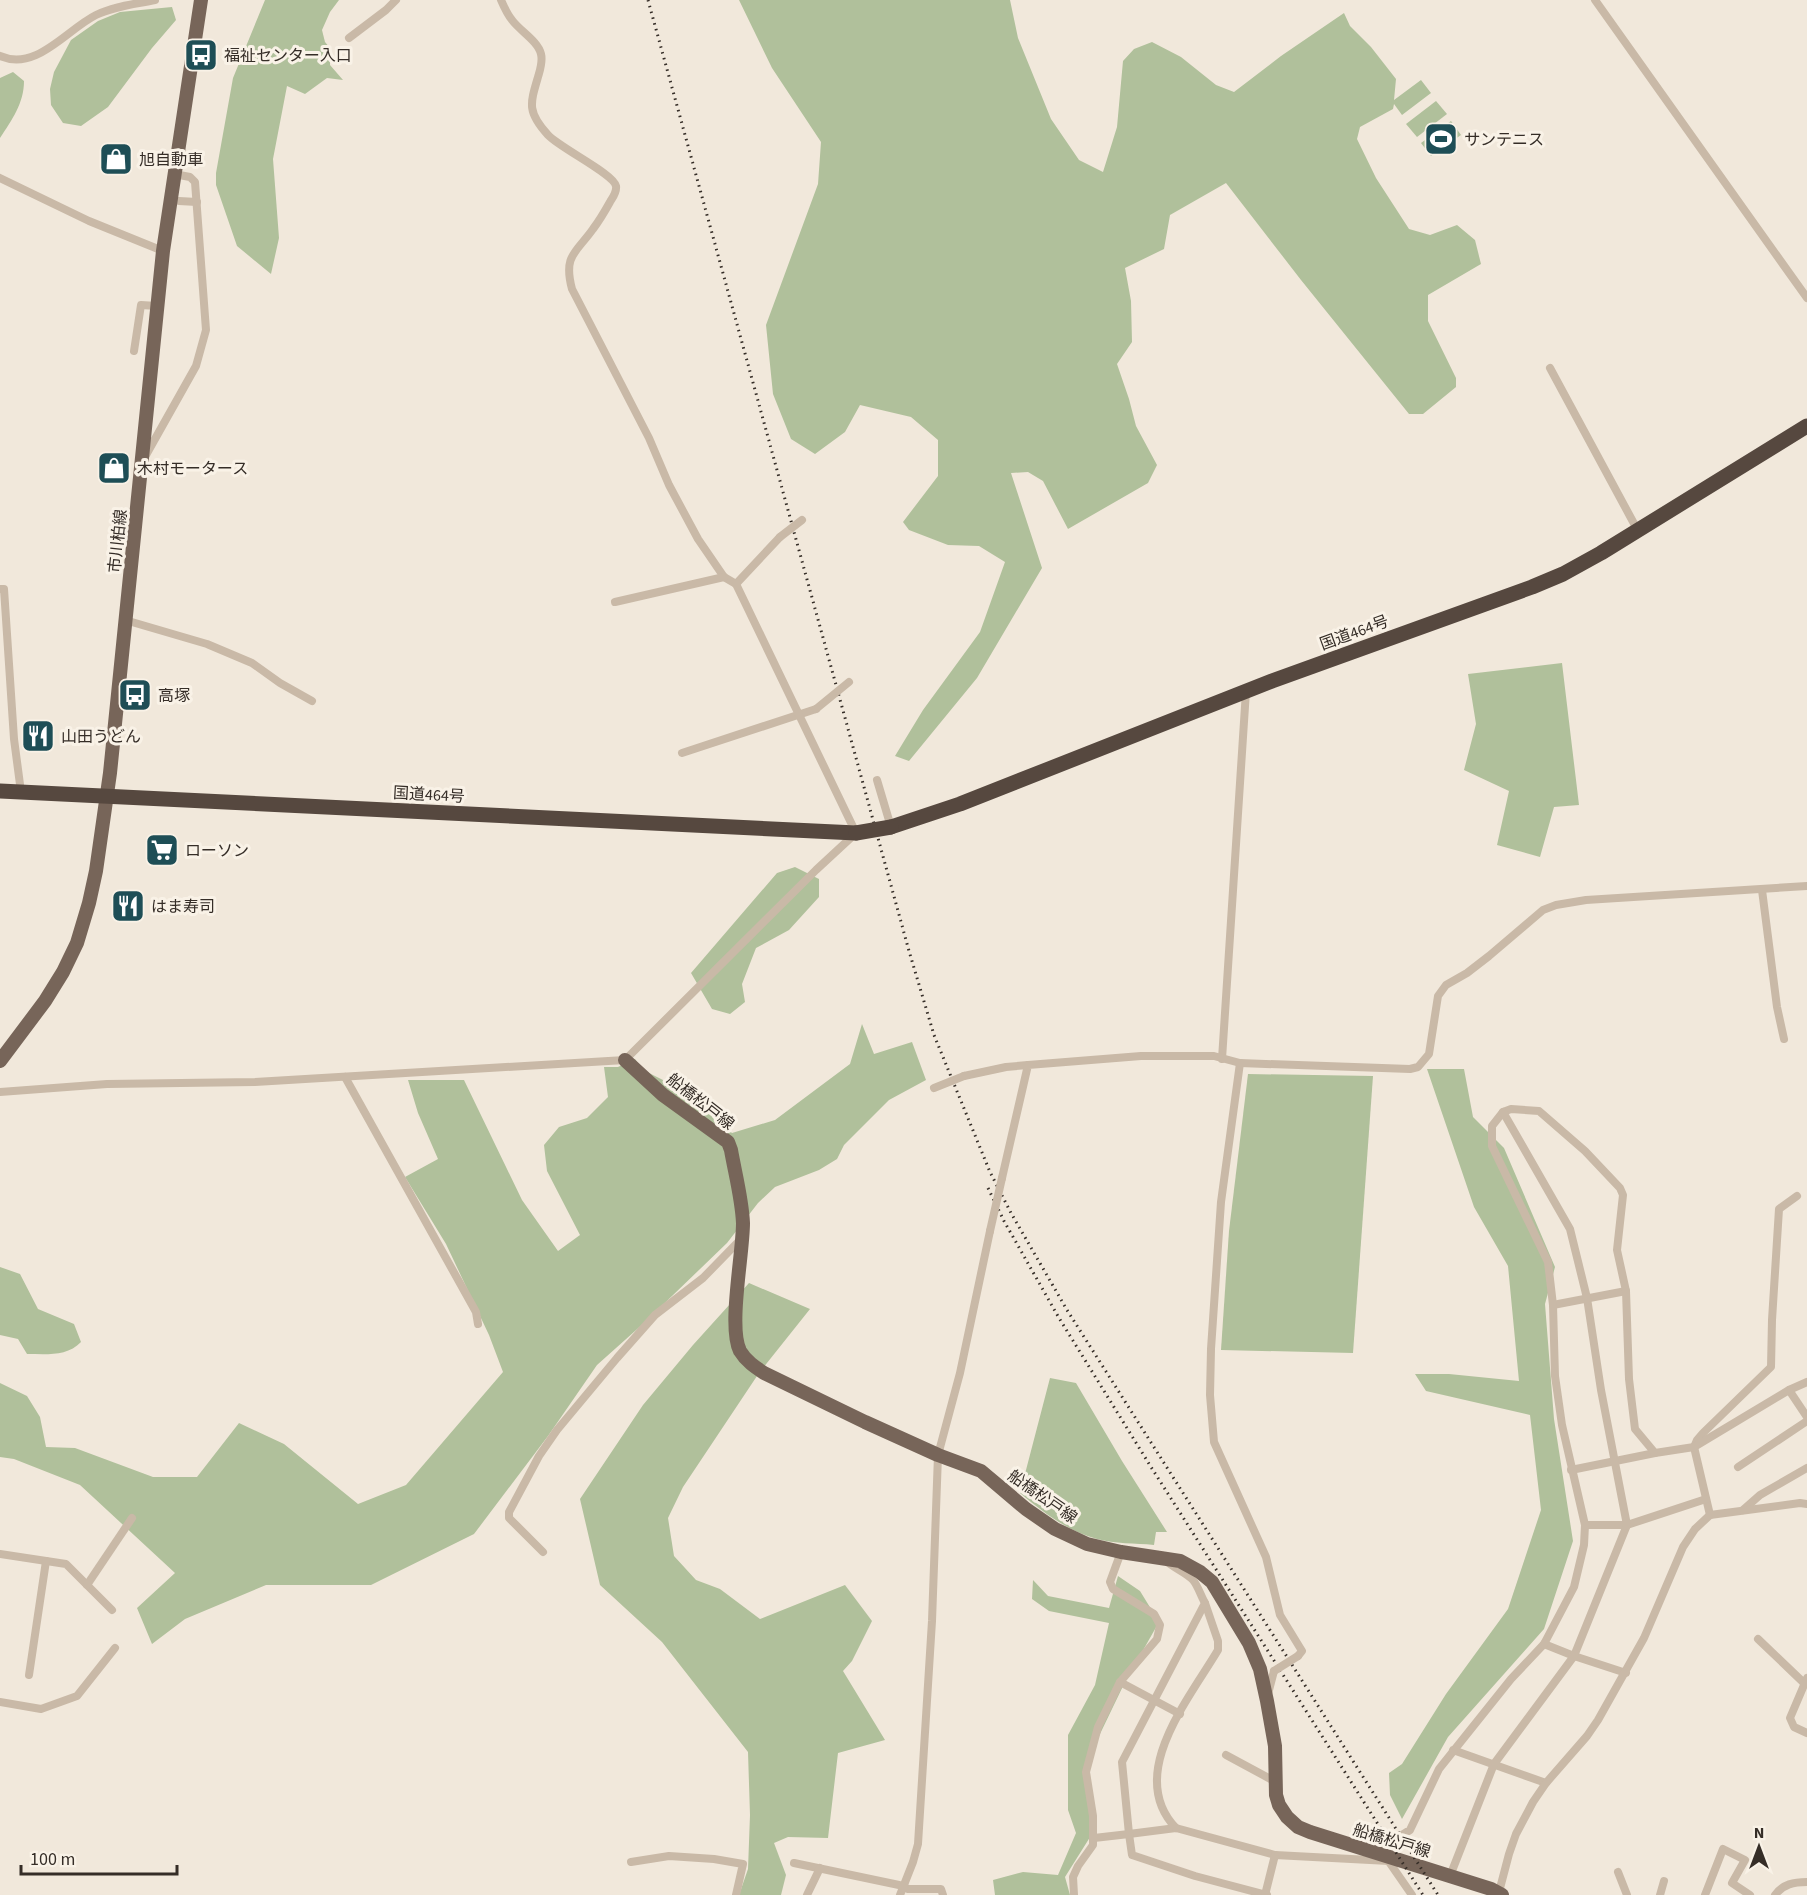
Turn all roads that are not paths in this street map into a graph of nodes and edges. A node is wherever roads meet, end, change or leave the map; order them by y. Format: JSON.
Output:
{"nodes":[{"id":1,"x":155,"y":0,"type":"edge"},
{"id":2,"x":201,"y":0,"type":"edge"},
{"id":3,"x":396,"y":0,"type":"edge"},
{"id":4,"x":501,"y":0,"type":"edge"},
{"id":5,"x":1595,"y":0,"type":"edge"},
{"id":6,"x":350,"y":38,"type":"dead end"},
{"id":7,"x":0,"y":56,"type":"edge"},
{"id":8,"x":174,"y":174,"type":"junction"},
{"id":9,"x":1,"y":181,"type":"edge"},
{"id":10,"x":180,"y":201,"type":"dead end"},
{"id":11,"x":197,"y":202,"type":"junction"},
{"id":12,"x":163,"y":251,"type":"junction"},
{"id":13,"x":1807,"y":298,"type":"edge"},
{"id":14,"x":157,"y":306,"type":"junction"},
{"id":15,"x":134,"y":351,"type":"dead end"},
{"id":16,"x":1550,"y":368,"type":"dead end"},
{"id":17,"x":1807,"y":426,"type":"edge"},
{"id":18,"x":141,"y":469,"type":"junction"},
{"id":19,"x":802,"y":520,"type":"dead end"},
{"id":20,"x":1638,"y":531,"type":"junction"},
{"id":21,"x":724,"y":577,"type":"junction"},
{"id":22,"x":736,"y":584,"type":"junction"},
{"id":23,"x":0,"y":589,"type":"edge"},
{"id":24,"x":615,"y":602,"type":"dead end"},
{"id":25,"x":125,"y":620,"type":"junction"},
{"id":26,"x":849,"y":682,"type":"dead end"},
{"id":27,"x":1246,"y":690,"type":"junction"},
{"id":28,"x":312,"y":701,"type":"dead end"},
{"id":29,"x":800,"y":715,"type":"junction"},
{"id":30,"x":682,"y":753,"type":"dead end"},
{"id":31,"x":877,"y":780,"type":"dead end"},
{"id":32,"x":0,"y":791,"type":"edge"},
{"id":33,"x":21,"y":792,"type":"junction"},
{"id":34,"x":107,"y":797,"type":"junction"},
{"id":35,"x":891,"y":827,"type":"junction"},
{"id":36,"x":856,"y":833,"type":"junction"},
{"id":37,"x":1807,"y":886,"type":"edge"},
{"id":38,"x":1762,"y":890,"type":"junction"},
{"id":39,"x":1784,"y":1039,"type":"dead end"},
{"id":40,"x":1222,"y":1059,"type":"junction"},
{"id":41,"x":625,"y":1060,"type":"junction"},
{"id":42,"x":0,"y":1061,"type":"edge"},
{"id":43,"x":1240,"y":1063,"type":"junction"},
{"id":44,"x":1028,"y":1065,"type":"junction"},
{"id":45,"x":345,"y":1077,"type":"junction"},
{"id":46,"x":934,"y":1088,"type":"dead end"},
{"id":47,"x":0,"y":1092,"type":"edge"},
{"id":48,"x":1503,"y":1112,"type":"junction"},
{"id":49,"x":1797,"y":1196,"type":"dead end"},
{"id":50,"x":742,"y":1238,"type":"junction"},
{"id":51,"x":1626,"y":1291,"type":"junction"},
{"id":52,"x":1587,"y":1298,"type":"junction"},
{"id":53,"x":1553,"y":1305,"type":"junction"},
{"id":54,"x":478,"y":1324,"type":"dead end"},
{"id":55,"x":1807,"y":1382,"type":"edge"},
{"id":56,"x":1789,"y":1390,"type":"junction"},
{"id":57,"x":1807,"y":1419,"type":"edge"},
{"id":58,"x":1694,"y":1447,"type":"junction"},
{"id":59,"x":1655,"y":1454,"type":"junction"},
{"id":60,"x":938,"y":1455,"type":"junction"},
{"id":61,"x":1615,"y":1461,"type":"junction"},
{"id":62,"x":1738,"y":1467,"type":"dead end"},
{"id":63,"x":1807,"y":1468,"type":"edge"},
{"id":64,"x":1571,"y":1470,"type":"junction"},
{"id":65,"x":1706,"y":1499,"type":"junction"},
{"id":66,"x":1807,"y":1504,"type":"edge"},
{"id":67,"x":1742,"y":1510,"type":"junction"},
{"id":68,"x":1710,"y":1515,"type":"junction"},
{"id":69,"x":132,"y":1518,"type":"dead end"},
{"id":70,"x":1585,"y":1525,"type":"junction"},
{"id":71,"x":1627,"y":1525,"type":"junction"},
{"id":72,"x":543,"y":1552,"type":"dead end"},
{"id":73,"x":1121,"y":1552,"type":"junction"},
{"id":74,"x":0,"y":1554,"type":"edge"},
{"id":75,"x":1164,"y":1558,"type":"junction"},
{"id":76,"x":46,"y":1561,"type":"junction"},
{"id":77,"x":87,"y":1585,"type":"junction"},
{"id":78,"x":1205,"y":1603,"type":"junction"},
{"id":79,"x":112,"y":1610,"type":"dead end"},
{"id":80,"x":1758,"y":1639,"type":"dead end"},
{"id":81,"x":1544,"y":1644,"type":"junction"},
{"id":82,"x":115,"y":1648,"type":"dead end"},
{"id":83,"x":1574,"y":1656,"type":"junction"},
{"id":84,"x":1626,"y":1673,"type":"junction"},
{"id":85,"x":30,"y":1675,"type":"dead end"},
{"id":86,"x":1805,"y":1680,"type":"edge"},
{"id":87,"x":1120,"y":1682,"type":"junction"},
{"id":88,"x":1155,"y":1700,"type":"junction"},
{"id":89,"x":1267,"y":1701,"type":"junction"},
{"id":90,"x":0,"y":1702,"type":"edge"},
{"id":91,"x":1180,"y":1714,"type":"junction"},
{"id":92,"x":1807,"y":1733,"type":"edge"},
{"id":93,"x":1453,"y":1750,"type":"junction"},
{"id":94,"x":1226,"y":1755,"type":"dead end"},
{"id":95,"x":1494,"y":1764,"type":"junction"},
{"id":96,"x":1276,"y":1782,"type":"junction"},
{"id":97,"x":1546,"y":1783,"type":"junction"},
{"id":98,"x":1176,"y":1828,"type":"junction"},
{"id":99,"x":1129,"y":1834,"type":"junction"},
{"id":100,"x":1094,"y":1838,"type":"junction"},
{"id":101,"x":1275,"y":1855,"type":"junction"},
{"id":102,"x":1383,"y":1856,"type":"junction"},
{"id":103,"x":631,"y":1862,"type":"dead end"},
{"id":104,"x":794,"y":1863,"type":"dead end"},
{"id":105,"x":820,"y":1868,"type":"junction"},
{"id":106,"x":1618,"y":1872,"type":"dead end"},
{"id":107,"x":1450,"y":1876,"type":"junction"},
{"id":108,"x":1664,"y":1881,"type":"dead end"},
{"id":109,"x":1807,"y":1882,"type":"edge"},
{"id":110,"x":902,"y":1891,"type":"edge"},
{"id":111,"x":1501,"y":1893,"type":"edge"},
{"id":112,"x":736,"y":1895,"type":"edge"},
{"id":113,"x":807,"y":1895,"type":"edge"},
{"id":114,"x":943,"y":1895,"type":"edge"},
{"id":115,"x":1074,"y":1895,"type":"edge"},
{"id":116,"x":1266,"y":1895,"type":"edge"},
{"id":117,"x":1412,"y":1895,"type":"edge"},
{"id":118,"x":1627,"y":1895,"type":"edge"},
{"id":119,"x":1660,"y":1895,"type":"edge"},
{"id":120,"x":1705,"y":1895,"type":"edge"},
{"id":121,"x":1750,"y":1895,"type":"edge"},
{"id":122,"x":1775,"y":1895,"type":"edge"}],
"edges":[{"from":1,"to":7,"type":"street"},
{"from":2,"to":8,"type":"main road","name":"市川柏線"},
{"from":3,"to":6,"type":"street"},
{"from":4,"to":21,"type":"street"},
{"from":5,"to":13,"type":"street"},
{"from":8,"to":11,"type":"street"},
{"from":8,"to":12,"type":"main road","name":"市川柏線"},
{"from":9,"to":12,"type":"street"},
{"from":10,"to":11,"type":"street"},
{"from":11,"to":18,"type":"street"},
{"from":12,"to":14,"type":"main road","name":"市川柏線"},
{"from":14,"to":15,"type":"street"},
{"from":14,"to":18,"type":"main road","name":"市川柏線"},
{"from":16,"to":20,"type":"street"},
{"from":17,"to":20,"type":"highway","name":"国道464号"},
{"from":18,"to":25,"type":"main road","name":"市川柏線"},
{"from":19,"to":22,"type":"street","bridge":true},
{"from":20,"to":27,"type":"highway","name":"国道464号"},
{"from":21,"to":22,"type":"street"},
{"from":21,"to":24,"type":"street"},
{"from":22,"to":29,"type":"street"},
{"from":23,"to":33,"type":"street"},
{"from":25,"to":28,"type":"street"},
{"from":25,"to":34,"type":"main road","name":"市川柏線"},
{"from":26,"to":29,"type":"street","bridge":true},
{"from":27,"to":35,"type":"highway","name":"国道464号"},
{"from":27,"to":40,"type":"street"},
{"from":29,"to":30,"type":"street"},
{"from":29,"to":36,"type":"street"},
{"from":31,"to":35,"type":"street"},
{"from":32,"to":33,"type":"highway","name":"国道464号"},
{"from":33,"to":34,"type":"highway","name":"国道464号"},
{"from":34,"to":36,"type":"highway","name":"国道464号"},
{"from":34,"to":42,"type":"main road","name":"市川柏線"},
{"from":35,"to":36,"type":"highway","name":"国道464号","bridge":true},
{"from":36,"to":41,"type":"street"},
{"from":37,"to":38,"type":"street"},
{"from":38,"to":39,"type":"street"},
{"from":38,"to":43,"type":"street"},
{"from":40,"to":43,"type":"street"},
{"from":40,"to":44,"type":"street"},
{"from":41,"to":45,"type":"street"},
{"from":41,"to":50,"type":"main road","name":"船橋松戸線"},
{"from":43,"to":89,"type":"street","bridge":true},
{"from":44,"to":46,"type":"street","bridge":true},
{"from":44,"to":60,"type":"street","bridge":true},
{"from":45,"to":47,"type":"street"},
{"from":45,"to":54,"type":"street"},
{"from":48,"to":51,"type":"street"},
{"from":48,"to":52,"type":"street"},
{"from":48,"to":53,"type":"street"},
{"from":49,"to":58,"type":"street"},
{"from":50,"to":60,"type":"main road","name":"船橋松戸線"},
{"from":50,"to":72,"type":"street"},
{"from":51,"to":52,"type":"street"},
{"from":51,"to":59,"type":"street"},
{"from":52,"to":53,"type":"street"},
{"from":52,"to":61,"type":"street"},
{"from":53,"to":64,"type":"street"},
{"from":55,"to":56,"type":"street"},
{"from":56,"to":57,"type":"street"},
{"from":56,"to":58,"type":"street"},
{"from":57,"to":62,"type":"street"},
{"from":58,"to":59,"type":"street"},
{"from":58,"to":65,"type":"street"},
{"from":59,"to":61,"type":"street"},
{"from":60,"to":73,"type":"main road","name":"船橋松戸線"},
{"from":60,"to":110,"type":"street"},
{"from":61,"to":64,"type":"street"},
{"from":61,"to":71,"type":"street"},
{"from":63,"to":67,"type":"street"},
{"from":64,"to":70,"type":"street"},
{"from":65,"to":68,"type":"street"},
{"from":65,"to":71,"type":"street"},
{"from":66,"to":67,"type":"street"},
{"from":67,"to":68,"type":"street"},
{"from":68,"to":84,"type":"street"},
{"from":69,"to":77,"type":"street"},
{"from":70,"to":71,"type":"street"},
{"from":70,"to":81,"type":"street"},
{"from":71,"to":83,"type":"street"},
{"from":73,"to":75,"type":"main road","name":"船橋松戸線"},
{"from":73,"to":87,"type":"street"},
{"from":74,"to":76,"type":"street"},
{"from":75,"to":78,"type":"street"},
{"from":75,"to":89,"type":"main road","name":"船橋松戸線"},
{"from":76,"to":77,"type":"street"},
{"from":76,"to":85,"type":"street"},
{"from":77,"to":79,"type":"street"},
{"from":78,"to":88,"type":"street"},
{"from":78,"to":91,"type":"street"},
{"from":80,"to":86,"type":"street"},
{"from":81,"to":83,"type":"street"},
{"from":81,"to":93,"type":"street"},
{"from":82,"to":90,"type":"street"},
{"from":83,"to":84,"type":"street"},
{"from":83,"to":95,"type":"street"},
{"from":84,"to":97,"type":"street"},
{"from":86,"to":92,"type":"street"},
{"from":87,"to":88,"type":"street"},
{"from":87,"to":100,"type":"street"},
{"from":88,"to":91,"type":"street"},
{"from":88,"to":99,"type":"street"},
{"from":89,"to":96,"type":"main road","name":"船橋松戸線"},
{"from":91,"to":98,"type":"street"},
{"from":93,"to":95,"type":"street"},
{"from":93,"to":102,"type":"street"},
{"from":94,"to":96,"type":"street"},
{"from":95,"to":97,"type":"street"},
{"from":95,"to":107,"type":"street"},
{"from":96,"to":102,"type":"main road","name":"船橋松戸線"},
{"from":97,"to":111,"type":"street"},
{"from":98,"to":99,"type":"street"},
{"from":98,"to":101,"type":"street"},
{"from":99,"to":100,"type":"street"},
{"from":99,"to":116,"type":"street"},
{"from":100,"to":115,"type":"street"},
{"from":101,"to":102,"type":"street"},
{"from":101,"to":116,"type":"street"},
{"from":102,"to":107,"type":"main road","name":"船橋松戸線"},
{"from":102,"to":117,"type":"street"},
{"from":103,"to":112,"type":"street"},
{"from":104,"to":105,"type":"street"},
{"from":105,"to":110,"type":"street"},
{"from":105,"to":113,"type":"street"},
{"from":106,"to":118,"type":"street"},
{"from":107,"to":111,"type":"main road","name":"船橋松戸線"},
{"from":108,"to":119,"type":"street"},
{"from":109,"to":122,"type":"street"},
{"from":110,"to":114,"type":"street"},
{"from":120,"to":121,"type":"street"}]}
